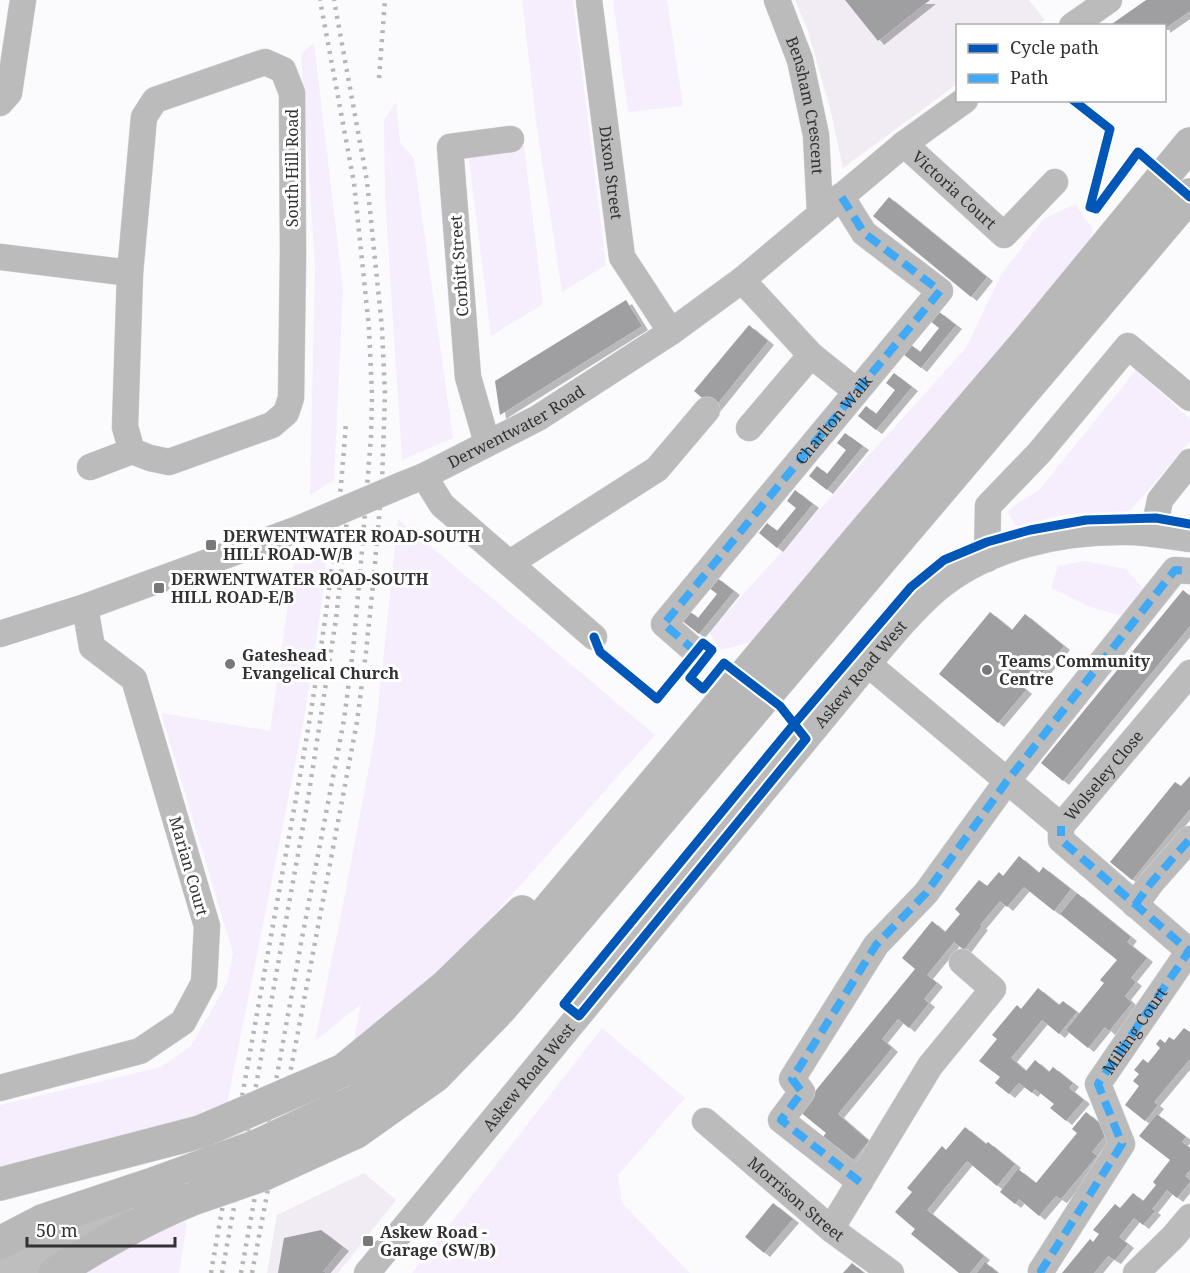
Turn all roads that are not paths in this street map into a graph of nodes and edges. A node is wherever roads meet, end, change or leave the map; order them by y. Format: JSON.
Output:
{"nodes":[{"id":1,"x":23,"y":0,"type":"edge"},
{"id":2,"x":589,"y":0,"type":"edge"},
{"id":3,"x":777,"y":0,"type":"edge"},
{"id":4,"x":1109,"y":0,"type":"edge"},
{"id":5,"x":1075,"y":24,"type":"edge"},
{"id":6,"x":962,"y":102,"type":"edge"},
{"id":7,"x":0,"y":103,"type":"edge"},
{"id":8,"x":511,"y":139,"type":"dead end"},
{"id":9,"x":904,"y":144,"type":"junction"},
{"id":10,"x":1190,"y":144,"type":"edge"},
{"id":11,"x":1055,"y":183,"type":"dead end"},
{"id":12,"x":1190,"y":195,"type":"edge"},
{"id":13,"x":841,"y":196,"type":"junction"},
{"id":14,"x":1190,"y":210,"type":"edge"},
{"id":15,"x":820,"y":213,"type":"junction"},
{"id":16,"x":0,"y":257,"type":"edge"},
{"id":17,"x":130,"y":273,"type":"junction"},
{"id":18,"x":742,"y":280,"type":"junction"},
{"id":19,"x":1084,"y":319,"type":"junction"},
{"id":20,"x":671,"y":332,"type":"junction"},
{"id":21,"x":811,"y":356,"type":"junction"},
{"id":22,"x":846,"y":383,"type":"dead end"},
{"id":23,"x":1190,"y":398,"type":"edge"},
{"id":24,"x":707,"y":410,"type":"dead end"},
{"id":25,"x":748,"y":428,"type":"dead end"},
{"id":26,"x":487,"y":443,"type":"junction"},
{"id":27,"x":132,"y":451,"type":"junction"},
{"id":28,"x":1190,"y":462,"type":"edge"},
{"id":29,"x":90,"y":467,"type":"dead end"},
{"id":30,"x":414,"y":480,"type":"junction"},
{"id":31,"x":1153,"y":534,"type":"junction"},
{"id":32,"x":1190,"y":538,"type":"edge"},
{"id":33,"x":987,"y":559,"type":"junction"},
{"id":34,"x":510,"y":563,"type":"junction"},
{"id":35,"x":1190,"y":572,"type":"edge"},
{"id":36,"x":85,"y":606,"type":"junction"},
{"id":37,"x":2,"y":627,"type":"edge"},
{"id":38,"x":594,"y":637,"type":"dead end"},
{"id":39,"x":696,"y":652,"type":"dead end"},
{"id":40,"x":868,"y":664,"type":"junction"},
{"id":41,"x":1190,"y":673,"type":"edge"},
{"id":42,"x":1007,"y":781,"type":"junction"},
{"id":43,"x":649,"y":790,"type":"junction"},
{"id":44,"x":1061,"y":826,"type":"junction"},
{"id":45,"x":1190,"y":839,"type":"edge"},
{"id":46,"x":1135,"y":904,"type":"junction"},
{"id":47,"x":1190,"y":952,"type":"edge"},
{"id":48,"x":962,"y":962,"type":"dead end"},
{"id":49,"x":0,"y":1088,"type":"edge"},
{"id":50,"x":347,"y":1120,"type":"junction"},
{"id":51,"x":705,"y":1121,"type":"dead end"},
{"id":52,"x":860,"y":1182,"type":"junction"},
{"id":53,"x":0,"y":1184,"type":"edge"},
{"id":54,"x":167,"y":1199,"type":"junction"},
{"id":55,"x":1190,"y":1217,"type":"edge"},
{"id":56,"x":831,"y":1229,"type":"junction"},
{"id":57,"x":0,"y":1243,"type":"edge"},
{"id":58,"x":0,"y":1258,"type":"edge"},
{"id":59,"x":9,"y":1273,"type":"edge"},
{"id":60,"x":55,"y":1273,"type":"edge"},
{"id":61,"x":367,"y":1273,"type":"edge"},
{"id":62,"x":891,"y":1273,"type":"edge"},
{"id":63,"x":1042,"y":1273,"type":"edge"},
{"id":64,"x":1136,"y":1273,"type":"edge"}],
"edges":[{"from":1,"to":7,"type":"street"},
{"from":2,"to":20,"type":"street","name":"Dixon Street"},
{"from":3,"to":15,"type":"street","name":"Bensham Crescent"},
{"from":4,"to":5,"type":"street"},
{"from":6,"to":9,"type":"street","name":"Derwentwater Road"},
{"from":8,"to":26,"type":"street","name":"Corbitt Street"},
{"from":9,"to":11,"type":"street","name":"Victoria Court"},
{"from":9,"to":13,"type":"street","name":"Derwentwater Road"},
{"from":10,"to":43,"type":"highway"},
{"from":12,"to":19,"type":"highway"},
{"from":13,"to":15,"type":"street","name":"Derwentwater Road"},
{"from":13,"to":39,"type":"street","name":"Charlton Walk"},
{"from":14,"to":19,"type":"highway"},
{"from":15,"to":18,"type":"street","name":"Derwentwater Road"},
{"from":16,"to":17,"type":"street"},
{"from":17,"to":27,"type":"street","name":"South Hill Road"},
{"from":17,"to":27,"type":"street","name":"South Hill Road"},
{"from":18,"to":20,"type":"street","name":"Derwentwater Road"},
{"from":18,"to":21,"type":"street"},
{"from":19,"to":50,"type":"highway"},
{"from":20,"to":26,"type":"street","name":"Derwentwater Road"},
{"from":21,"to":22,"type":"street"},
{"from":21,"to":25,"type":"street"},
{"from":23,"to":33,"type":"street"},
{"from":24,"to":34,"type":"street"},
{"from":26,"to":30,"type":"street","name":"Derwentwater Road"},
{"from":27,"to":29,"type":"street"},
{"from":28,"to":31,"type":"street"},
{"from":30,"to":34,"type":"street"},
{"from":30,"to":36,"type":"street","name":"Derwentwater Road","bridge":true},
{"from":31,"to":32,"type":"street","name":"Askew Road West"},
{"from":31,"to":33,"type":"street","name":"Askew Road West"},
{"from":33,"to":40,"type":"street","name":"Askew Road West"},
{"from":34,"to":38,"type":"street"},
{"from":35,"to":42,"type":"street"},
{"from":36,"to":37,"type":"street","name":"Derwentwater Road"},
{"from":36,"to":49,"type":"street","name":"Marian Court"},
{"from":40,"to":42,"type":"street","name":"Wolseley Close"},
{"from":40,"to":61,"type":"street","name":"Askew Road West"},
{"from":41,"to":44,"type":"street","name":"Wolseley Close"},
{"from":42,"to":44,"type":"street","name":"Wolseley Close"},
{"from":42,"to":52,"type":"street"},
{"from":43,"to":50,"type":"highway"},
{"from":43,"to":53,"type":"highway","bridge":true},
{"from":44,"to":46,"type":"street","name":"Milling Court"},
{"from":45,"to":46,"type":"street"},
{"from":46,"to":47,"type":"street","name":"Milling Court"},
{"from":47,"to":63,"type":"street","name":"Milling Court"},
{"from":48,"to":52,"type":"street"},
{"from":50,"to":54,"type":"highway","bridge":true},
{"from":50,"to":54,"type":"highway","bridge":true},
{"from":51,"to":56,"type":"street","name":"Morrison Street"},
{"from":52,"to":56,"type":"street"},
{"from":54,"to":57,"type":"highway"},
{"from":54,"to":58,"type":"main road"},
{"from":54,"to":59,"type":"main road"},
{"from":54,"to":60,"type":"highway"},
{"from":55,"to":64,"type":"street"},
{"from":56,"to":62,"type":"street","name":"Morrison Street"}]}
